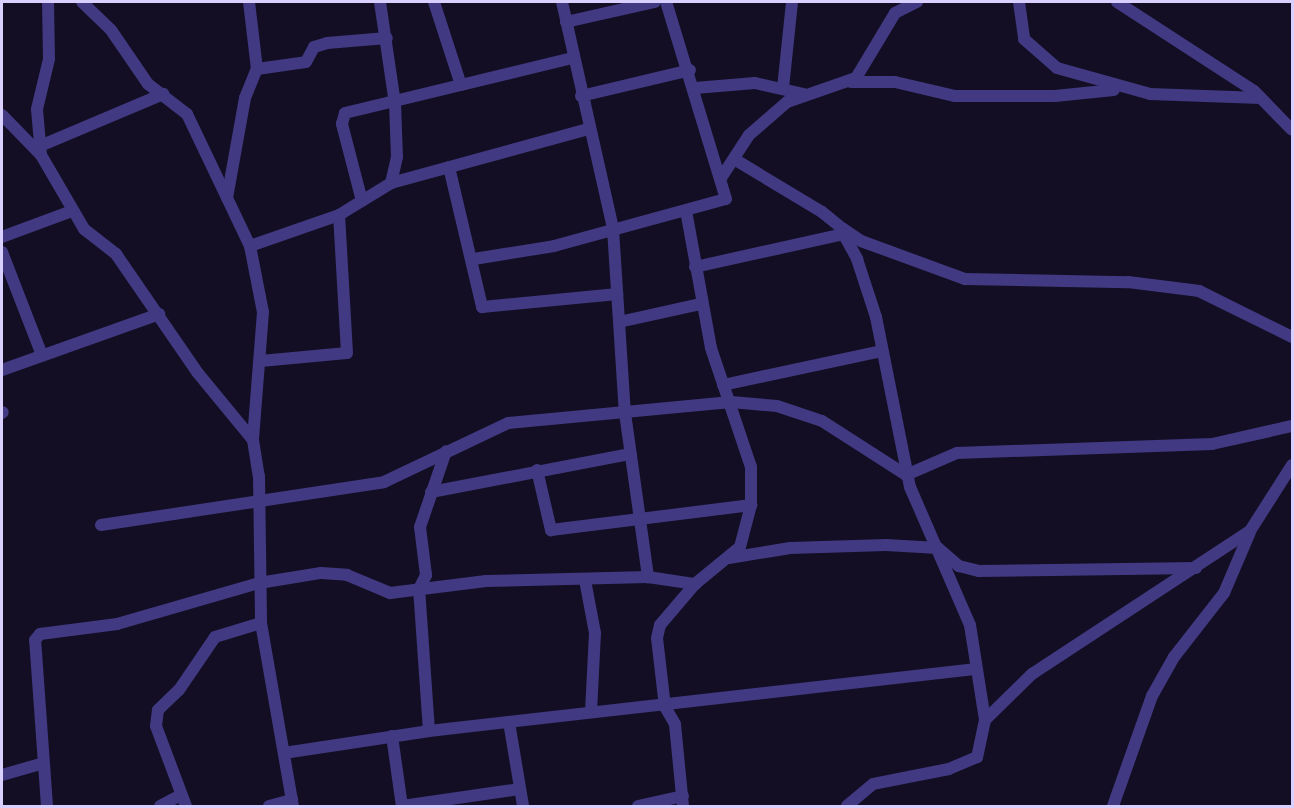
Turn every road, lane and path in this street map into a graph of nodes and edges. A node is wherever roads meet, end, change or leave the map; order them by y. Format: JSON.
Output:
{"nodes":[{"id":1,"x":48,"y":2,"type":"edge"},
{"id":2,"x":82,"y":2,"type":"edge"},
{"id":3,"x":249,"y":2,"type":"edge"},
{"id":4,"x":380,"y":2,"type":"edge"},
{"id":5,"x":434,"y":2,"type":"edge"},
{"id":6,"x":562,"y":2,"type":"edge"},
{"id":7,"x":655,"y":2,"type":"edge"},
{"id":8,"x":666,"y":2,"type":"edge"},
{"id":9,"x":792,"y":2,"type":"edge"},
{"id":10,"x":917,"y":2,"type":"edge"},
{"id":11,"x":1019,"y":2,"type":"edge"},
{"id":12,"x":1117,"y":2,"type":"edge"},
{"id":13,"x":566,"y":22,"type":"junction"},
{"id":14,"x":387,"y":39,"type":"junction"},
{"id":15,"x":573,"y":58,"type":"junction"},
{"id":16,"x":257,"y":69,"type":"junction"},
{"id":17,"x":690,"y":70,"type":"junction"},
{"id":18,"x":851,"y":82,"type":"junction"},
{"id":19,"x":461,"y":85,"type":"junction"},
{"id":20,"x":695,"y":88,"type":"junction"},
{"id":21,"x":783,"y":88,"type":"junction"},
{"id":22,"x":1120,"y":89,"type":"junction"},
{"id":23,"x":163,"y":94,"type":"junction"},
{"id":24,"x":804,"y":94,"type":"junction"},
{"id":25,"x":580,"y":96,"type":"junction"},
{"id":26,"x":1261,"y":98,"type":"junction"},
{"id":27,"x":395,"y":103,"type":"junction"},
{"id":28,"x":2,"y":115,"type":"edge"},
{"id":29,"x":589,"y":129,"type":"junction"},
{"id":30,"x":1293,"y":130,"type":"edge"},
{"id":31,"x":40,"y":150,"type":"junction"},
{"id":32,"x":734,"y":159,"type":"junction"},
{"id":33,"x":449,"y":167,"type":"junction"},
{"id":34,"x":721,"y":178,"type":"junction"},
{"id":35,"x":391,"y":183,"type":"junction"},
{"id":36,"x":227,"y":198,"type":"junction"},
{"id":37,"x":362,"y":201,"type":"junction"},
{"id":38,"x":72,"y":211,"type":"junction"},
{"id":39,"x":686,"y":211,"type":"junction"},
{"id":40,"x":339,"y":215,"type":"junction"},
{"id":41,"x":613,"y":230,"type":"junction"},
{"id":42,"x":841,"y":230,"type":"junction"},
{"id":43,"x":2,"y":237,"type":"edge"},
{"id":44,"x":250,"y":246,"type":"junction"},
{"id":45,"x":2,"y":252,"type":"edge"},
{"id":46,"x":474,"y":259,"type":"junction"},
{"id":47,"x":695,"y":267,"type":"junction"},
{"id":48,"x":617,"y":294,"type":"junction"},
{"id":49,"x":700,"y":304,"type":"junction"},
{"id":50,"x":159,"y":314,"type":"junction"},
{"id":51,"x":619,"y":322,"type":"junction"},
{"id":52,"x":1293,"y":337,"type":"edge"},
{"id":53,"x":882,"y":351,"type":"junction"},
{"id":54,"x":42,"y":355,"type":"junction"},
{"id":55,"x":261,"y":361,"type":"junction"},
{"id":56,"x":2,"y":370,"type":"edge"},
{"id":57,"x":723,"y":385,"type":"junction"},
{"id":58,"x":730,"y":402,"type":"junction"},
{"id":59,"x":625,"y":413,"type":"junction"},
{"id":60,"x":1293,"y":426,"type":"edge"},
{"id":61,"x":253,"y":440,"type":"junction"},
{"id":62,"x":446,"y":451,"type":"junction"},
{"id":63,"x":630,"y":454,"type":"junction"},
{"id":64,"x":1293,"y":465,"type":"edge"},
{"id":65,"x":537,"y":470,"type":"junction"},
{"id":66,"x":906,"y":474,"type":"junction"},
{"id":67,"x":432,"y":492,"type":"junction"},
{"id":68,"x":259,"y":498,"type":"junction"},
{"id":69,"x":751,"y":505,"type":"junction"},
{"id":70,"x":642,"y":517,"type":"junction"},
{"id":71,"x":101,"y":525,"type":"dead end"},
{"id":72,"x":1250,"y":531,"type":"junction"},
{"id":73,"x":938,"y":548,"type":"junction"},
{"id":74,"x":729,"y":558,"type":"junction"},
{"id":75,"x":1196,"y":568,"type":"junction"},
{"id":76,"x":648,"y":577,"type":"junction"},
{"id":77,"x":585,"y":580,"type":"junction"},
{"id":78,"x":259,"y":583,"type":"junction"},
{"id":79,"x":695,"y":584,"type":"junction"},
{"id":80,"x":419,"y":589,"type":"junction"},
{"id":81,"x":261,"y":623,"type":"junction"},
{"id":82,"x":976,"y":669,"type":"junction"},
{"id":83,"x":665,"y":707,"type":"junction"},
{"id":84,"x":591,"y":712,"type":"junction"},
{"id":85,"x":985,"y":720,"type":"junction"},
{"id":86,"x":509,"y":722,"type":"junction"},
{"id":87,"x":429,"y":731,"type":"junction"},
{"id":88,"x":392,"y":736,"type":"junction"},
{"id":89,"x":284,"y":753,"type":"junction"},
{"id":90,"x":40,"y":764,"type":"junction"},
{"id":91,"x":2,"y":775,"type":"edge"},
{"id":92,"x":520,"y":789,"type":"junction"},
{"id":93,"x":183,"y":801,"type":"edge"},
{"id":94,"x":683,"y":802,"type":"edge"},
{"id":95,"x":293,"y":804,"type":"edge"},
{"id":96,"x":402,"y":806,"type":"edge"},
{"id":97,"x":47,"y":807,"type":"edge"},
{"id":98,"x":160,"y":807,"type":"edge"},
{"id":99,"x":268,"y":807,"type":"edge"},
{"id":100,"x":523,"y":807,"type":"edge"},
{"id":101,"x":638,"y":807,"type":"edge"},
{"id":102,"x":847,"y":807,"type":"edge"},
{"id":103,"x":1113,"y":807,"type":"edge"}],
"edges":[{"from":1,"to":31,"type":"street"},
{"from":2,"to":23,"type":"street"},
{"from":3,"to":16,"type":"street"},
{"from":4,"to":14,"type":"street"},
{"from":5,"to":19,"type":"street"},
{"from":6,"to":13,"type":"street"},
{"from":7,"to":13,"type":"street"},
{"from":8,"to":17,"type":"street"},
{"from":9,"to":21,"type":"street"},
{"from":10,"to":18,"type":"street"},
{"from":11,"to":22,"type":"street"},
{"from":12,"to":26,"type":"street"},
{"from":13,"to":15,"type":"street"},
{"from":14,"to":16,"type":"street"},
{"from":14,"to":27,"type":"street"},
{"from":15,"to":19,"type":"street"},
{"from":15,"to":25,"type":"street"},
{"from":16,"to":36,"type":"street"},
{"from":17,"to":20,"type":"street"},
{"from":17,"to":25,"type":"street"},
{"from":18,"to":22,"type":"street"},
{"from":18,"to":24,"type":"street"},
{"from":19,"to":27,"type":"street"},
{"from":20,"to":21,"type":"street"},
{"from":20,"to":34,"type":"street"},
{"from":21,"to":24,"type":"street"},
{"from":22,"to":26,"type":"street"},
{"from":23,"to":31,"type":"street"},
{"from":23,"to":36,"type":"street"},
{"from":24,"to":32,"type":"street"},
{"from":25,"to":29,"type":"street"},
{"from":26,"to":30,"type":"street"},
{"from":27,"to":35,"type":"street"},
{"from":27,"to":37,"type":"street"},
{"from":28,"to":31,"type":"street"},
{"from":29,"to":33,"type":"street"},
{"from":29,"to":41,"type":"street"},
{"from":31,"to":38,"type":"street"},
{"from":32,"to":34,"type":"street"},
{"from":32,"to":42,"type":"street"},
{"from":33,"to":35,"type":"street"},
{"from":33,"to":46,"type":"street"},
{"from":34,"to":39,"type":"street"},
{"from":35,"to":37,"type":"street"},
{"from":36,"to":44,"type":"street"},
{"from":37,"to":40,"type":"street"},
{"from":38,"to":43,"type":"street"},
{"from":38,"to":50,"type":"street"},
{"from":39,"to":41,"type":"street"},
{"from":39,"to":47,"type":"street"},
{"from":40,"to":44,"type":"street"},
{"from":40,"to":55,"type":"street"},
{"from":41,"to":46,"type":"street"},
{"from":41,"to":48,"type":"street"},
{"from":42,"to":47,"type":"street"},
{"from":42,"to":52,"type":"street"},
{"from":42,"to":53,"type":"street"},
{"from":44,"to":55,"type":"street"},
{"from":45,"to":54,"type":"street"},
{"from":46,"to":48,"type":"street"},
{"from":47,"to":49,"type":"street"},
{"from":48,"to":51,"type":"street"},
{"from":49,"to":51,"type":"street"},
{"from":49,"to":57,"type":"street"},
{"from":50,"to":54,"type":"street"},
{"from":50,"to":61,"type":"street"},
{"from":51,"to":59,"type":"street"},
{"from":53,"to":57,"type":"street"},
{"from":53,"to":66,"type":"street"},
{"from":54,"to":56,"type":"street"},
{"from":55,"to":61,"type":"street"},
{"from":57,"to":58,"type":"street"},
{"from":58,"to":59,"type":"street"},
{"from":58,"to":66,"type":"street"},
{"from":58,"to":69,"type":"street"},
{"from":59,"to":62,"type":"street"},
{"from":59,"to":63,"type":"street"},
{"from":60,"to":66,"type":"street"},
{"from":61,"to":68,"type":"street"},
{"from":62,"to":67,"type":"street"},
{"from":62,"to":68,"type":"street"},
{"from":63,"to":65,"type":"street"},
{"from":63,"to":70,"type":"street"},
{"from":64,"to":72,"type":"street"},
{"from":65,"to":67,"type":"street"},
{"from":65,"to":70,"type":"street"},
{"from":66,"to":73,"type":"street"},
{"from":67,"to":80,"type":"street"},
{"from":68,"to":71,"type":"street"},
{"from":68,"to":78,"type":"street"},
{"from":69,"to":70,"type":"street"},
{"from":69,"to":74,"type":"street"},
{"from":70,"to":76,"type":"street"},
{"from":72,"to":75,"type":"street"},
{"from":72,"to":103,"type":"street"},
{"from":73,"to":74,"type":"street"},
{"from":73,"to":75,"type":"street"},
{"from":73,"to":82,"type":"street"},
{"from":74,"to":79,"type":"street"},
{"from":75,"to":85,"type":"street"},
{"from":76,"to":77,"type":"street"},
{"from":76,"to":79,"type":"street"},
{"from":77,"to":80,"type":"street"},
{"from":77,"to":84,"type":"street"},
{"from":78,"to":80,"type":"street"},
{"from":78,"to":81,"type":"street"},
{"from":78,"to":90,"type":"street"},
{"from":79,"to":83,"type":"street"},
{"from":80,"to":87,"type":"street"},
{"from":81,"to":89,"type":"street"},
{"from":81,"to":93,"type":"street"},
{"from":82,"to":83,"type":"street"},
{"from":82,"to":85,"type":"street"},
{"from":83,"to":84,"type":"street"},
{"from":83,"to":94,"type":"street"},
{"from":84,"to":86,"type":"street"},
{"from":85,"to":102,"type":"street"},
{"from":86,"to":87,"type":"street"},
{"from":86,"to":92,"type":"street"},
{"from":87,"to":88,"type":"street"},
{"from":88,"to":89,"type":"street"},
{"from":88,"to":96,"type":"street"},
{"from":89,"to":95,"type":"street"},
{"from":90,"to":91,"type":"street"},
{"from":90,"to":97,"type":"street"},
{"from":92,"to":96,"type":"street"},
{"from":92,"to":100,"type":"street"},
{"from":93,"to":98,"type":"street"},
{"from":94,"to":101,"type":"street"},
{"from":95,"to":99,"type":"street"}]}
